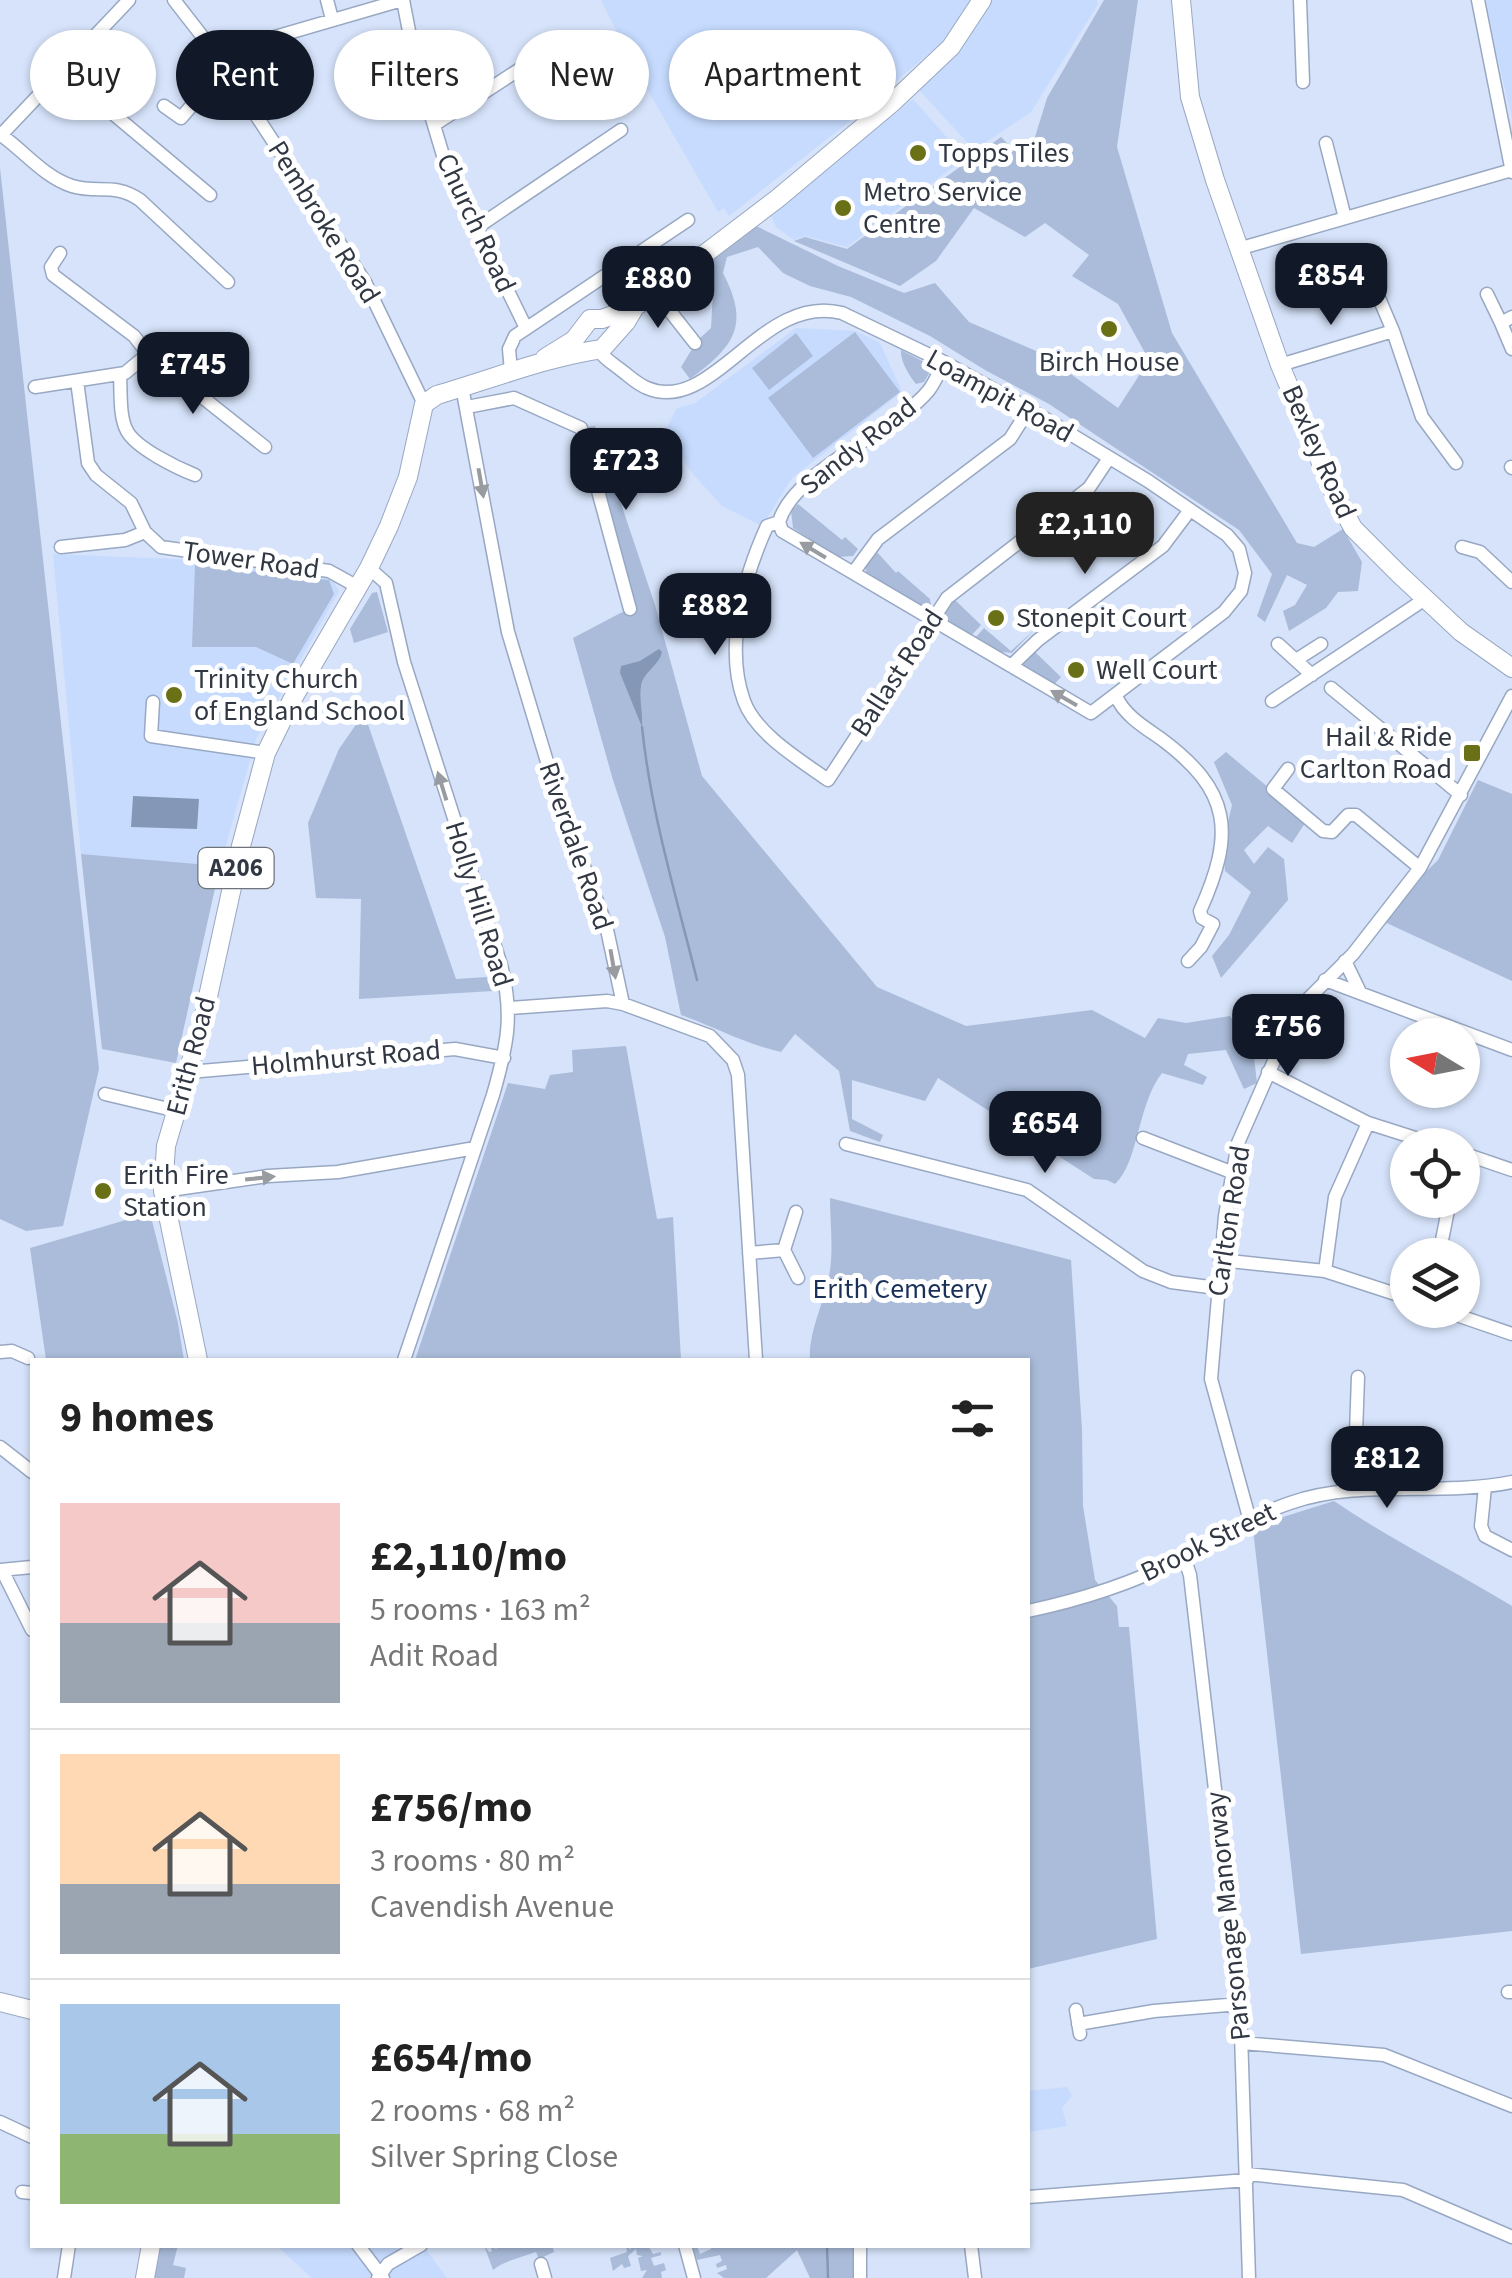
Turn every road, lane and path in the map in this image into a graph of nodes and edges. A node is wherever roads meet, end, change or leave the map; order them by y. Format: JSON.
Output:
{"nodes":[{"id":1,"x":130,"y":0,"type":"edge"},
{"id":2,"x":174,"y":0,"type":"edge"},
{"id":3,"x":326,"y":0,"type":"edge"},
{"id":4,"x":403,"y":0,"type":"edge"},
{"id":5,"x":982,"y":0,"type":"edge"},
{"id":6,"x":1182,"y":0,"type":"edge"},
{"id":7,"x":1300,"y":0,"type":"edge"},
{"id":8,"x":1478,"y":0,"type":"edge"},
{"id":9,"x":332,"y":19,"type":"junction"},
{"id":10,"x":102,"y":30,"type":"edge"},
{"id":11,"x":197,"y":30,"type":"edge"},
{"id":12,"x":296,"y":30,"type":"edge"},
{"id":13,"x":514,"y":73,"type":"edge"},
{"id":14,"x":1303,"y":82,"type":"dead end"},
{"id":15,"x":30,"y":104,"type":"edge"},
{"id":16,"x":164,"y":106,"type":"dead end"},
{"id":17,"x":176,"y":115,"type":"edge"},
{"id":18,"x":121,"y":120,"type":"edge"},
{"id":19,"x":260,"y":120,"type":"edge"},
{"id":20,"x":434,"y":125,"type":"junction"},
{"id":21,"x":621,"y":130,"type":"dead end"},
{"id":22,"x":1,"y":136,"type":"edge"},
{"id":23,"x":1326,"y":143,"type":"dead end"},
{"id":24,"x":1512,"y":170,"type":"edge"},
{"id":25,"x":210,"y":195,"type":"dead end"},
{"id":26,"x":1345,"y":218,"type":"junction"},
{"id":27,"x":688,"y":220,"type":"dead end"},
{"id":28,"x":476,"y":228,"type":"junction"},
{"id":29,"x":1238,"y":250,"type":"junction"},
{"id":30,"x":60,"y":253,"type":"dead end"},
{"id":31,"x":228,"y":282,"type":"dead end"},
{"id":32,"x":1376,"y":291,"type":"dead end"},
{"id":33,"x":655,"y":292,"type":"junction"},
{"id":34,"x":1487,"y":294,"type":"dead end"},
{"id":35,"x":1506,"y":320,"type":"edge"},
{"id":36,"x":526,"y":328,"type":"junction"},
{"id":37,"x":1393,"y":331,"type":"junction"},
{"id":38,"x":602,"y":340,"type":"junction"},
{"id":39,"x":695,"y":344,"type":"dead end"},
{"id":40,"x":1512,"y":349,"type":"edge"},
{"id":41,"x":148,"y":354,"type":"junction"},
{"id":42,"x":540,"y":362,"type":"junction"},
{"id":43,"x":944,"y":362,"type":"junction"},
{"id":44,"x":1280,"y":365,"type":"junction"},
{"id":45,"x":511,"y":371,"type":"junction"},
{"id":46,"x":120,"y":374,"type":"junction"},
{"id":47,"x":77,"y":381,"type":"junction"},
{"id":48,"x":35,"y":387,"type":"dead end"},
{"id":49,"x":462,"y":387,"type":"junction"},
{"id":50,"x":424,"y":404,"type":"junction"},
{"id":51,"x":466,"y":407,"type":"junction"},
{"id":52,"x":1029,"y":410,"type":"junction"},
{"id":53,"x":265,"y":447,"type":"dead end"},
{"id":54,"x":1110,"y":458,"type":"junction"},
{"id":55,"x":1456,"y":463,"type":"dead end"},
{"id":56,"x":195,"y":475,"type":"dead end"},
{"id":57,"x":1190,"y":510,"type":"junction"},
{"id":58,"x":779,"y":522,"type":"junction"},
{"id":59,"x":145,"y":532,"type":"junction"},
{"id":60,"x":61,"y":546,"type":"dead end"},
{"id":61,"x":1462,"y":548,"type":"dead end"},
{"id":62,"x":369,"y":568,"type":"junction"},
{"id":63,"x":853,"y":573,"type":"junction"},
{"id":64,"x":1512,"y":582,"type":"edge"},
{"id":65,"x":358,"y":587,"type":"junction"},
{"id":66,"x":1425,"y":600,"type":"junction"},
{"id":67,"x":630,"y":608,"type":"dead end"},
{"id":68,"x":932,"y":619,"type":"junction"},
{"id":69,"x":1278,"y":644,"type":"dead end"},
{"id":70,"x":1321,"y":644,"type":"dead end"},
{"id":71,"x":1296,"y":660,"type":"junction"},
{"id":72,"x":1010,"y":666,"type":"junction"},
{"id":73,"x":1512,"y":668,"type":"edge"},
{"id":74,"x":1312,"y":674,"type":"junction"},
{"id":75,"x":1331,"y":688,"type":"dead end"},
{"id":76,"x":1116,"y":696,"type":"junction"},
{"id":77,"x":1512,"y":696,"type":"edge"},
{"id":78,"x":1272,"y":701,"type":"dead end"},
{"id":79,"x":152,"y":702,"type":"dead end"},
{"id":80,"x":266,"y":753,"type":"junction"},
{"id":81,"x":1288,"y":769,"type":"dead end"},
{"id":82,"x":828,"y":780,"type":"joint"},
{"id":83,"x":1460,"y":796,"type":"junction"},
{"id":84,"x":1420,"y":868,"type":"junction"},
{"id":85,"x":1188,"y":961,"type":"dead end"},
{"id":86,"x":1345,"y":961,"type":"junction"},
{"id":87,"x":1324,"y":980,"type":"junction"},
{"id":88,"x":1360,"y":992,"type":"junction"},
{"id":89,"x":622,"y":1004,"type":"junction"},
{"id":90,"x":510,"y":1008,"type":"junction"},
{"id":91,"x":1512,"y":1050,"type":"edge"},
{"id":92,"x":504,"y":1058,"type":"junction"},
{"id":93,"x":188,"y":1072,"type":"junction"},
{"id":94,"x":1268,"y":1072,"type":"junction"},
{"id":95,"x":106,"y":1094,"type":"dead end"},
{"id":96,"x":176,"y":1111,"type":"junction"},
{"id":97,"x":1368,"y":1122,"type":"junction"},
{"id":98,"x":1390,"y":1129,"type":"edge"},
{"id":99,"x":1143,"y":1138,"type":"dead end"},
{"id":100,"x":846,"y":1144,"type":"dead end"},
{"id":101,"x":474,"y":1148,"type":"junction"},
{"id":102,"x":1480,"y":1161,"type":"edge"},
{"id":103,"x":1512,"y":1170,"type":"edge"},
{"id":104,"x":1231,"y":1172,"type":"junction"},
{"id":105,"x":163,"y":1191,"type":"junction"},
{"id":106,"x":796,"y":1212,"type":"dead end"},
{"id":107,"x":784,"y":1250,"type":"junction"},
{"id":108,"x":749,"y":1253,"type":"junction"},
{"id":109,"x":1220,"y":1260,"type":"junction"},
{"id":110,"x":1325,"y":1271,"type":"junction"},
{"id":111,"x":798,"y":1278,"type":"dead end"},
{"id":112,"x":1217,"y":1288,"type":"junction"},
{"id":113,"x":1390,"y":1292,"type":"edge"},
{"id":114,"x":1480,"y":1323,"type":"edge"},
{"id":115,"x":1512,"y":1334,"type":"edge"},
{"id":116,"x":0,"y":1352,"type":"edge"},
{"id":117,"x":28,"y":1358,"type":"dead end"},
{"id":118,"x":198,"y":1358,"type":"edge"},
{"id":119,"x":405,"y":1358,"type":"edge"},
{"id":120,"x":756,"y":1358,"type":"edge"},
{"id":121,"x":1358,"y":1377,"type":"dead end"},
{"id":122,"x":0,"y":1447,"type":"edge"},
{"id":123,"x":30,"y":1470,"type":"edge"},
{"id":124,"x":1512,"y":1482,"type":"edge"},
{"id":125,"x":1484,"y":1487,"type":"junction"},
{"id":126,"x":1343,"y":1491,"type":"junction"},
{"id":127,"x":1250,"y":1521,"type":"junction"},
{"id":128,"x":1512,"y":1550,"type":"edge"},
{"id":129,"x":1184,"y":1557,"type":"junction"},
{"id":130,"x":30,"y":1567,"type":"edge"},
{"id":131,"x":1,"y":1570,"type":"edge"},
{"id":132,"x":1030,"y":1611,"type":"edge"},
{"id":133,"x":30,"y":1626,"type":"edge"},
{"id":134,"x":0,"y":2002,"type":"edge"},
{"id":135,"x":1240,"y":2004,"type":"junction"},
{"id":136,"x":30,"y":2010,"type":"edge"},
{"id":137,"x":1078,"y":2023,"type":"dead end"},
{"id":138,"x":1242,"y":2043,"type":"junction"},
{"id":139,"x":1512,"y":2106,"type":"edge"},
{"id":140,"x":0,"y":2122,"type":"edge"},
{"id":141,"x":30,"y":2136,"type":"edge"},
{"id":142,"x":1247,"y":2177,"type":"junction"},
{"id":143,"x":1030,"y":2197,"type":"edge"},
{"id":144,"x":1512,"y":2237,"type":"edge"},
{"id":145,"x":69,"y":2248,"type":"edge"},
{"id":146,"x":150,"y":2248,"type":"edge"},
{"id":147,"x":360,"y":2248,"type":"edge"},
{"id":148,"x":415,"y":2248,"type":"edge"},
{"id":149,"x":686,"y":2248,"type":"edge"},
{"id":150,"x":860,"y":2248,"type":"edge"},
{"id":151,"x":971,"y":2248,"type":"edge"},
{"id":152,"x":541,"y":2264,"type":"dead end"},
{"id":153,"x":381,"y":2277,"type":"edge"},
{"id":154,"x":64,"y":2278,"type":"edge"},
{"id":155,"x":145,"y":2278,"type":"edge"},
{"id":156,"x":545,"y":2278,"type":"edge"},
{"id":157,"x":694,"y":2278,"type":"edge"},
{"id":158,"x":860,"y":2278,"type":"edge"},
{"id":159,"x":975,"y":2278,"type":"edge"},
{"id":160,"x":1249,"y":2278,"type":"edge"}],
"edges":[{"from":1,"to":10,"type":"street"},
{"from":2,"to":11,"type":"street","name":"Pembroke Road"},
{"from":3,"to":9,"type":"street"},
{"from":4,"to":9,"type":"street"},
{"from":4,"to":20,"type":"street","name":"Church Road"},
{"from":5,"to":33,"type":"main road"},
{"from":6,"to":29,"type":"main road","name":"Bexley Road"},
{"from":7,"to":14,"type":"street"},
{"from":8,"to":24,"type":"street"},
{"from":9,"to":12,"type":"street"},
{"from":13,"to":20,"type":"street"},
{"from":15,"to":22,"type":"street"},
{"from":16,"to":17,"type":"street"},
{"from":18,"to":25,"type":"street"},
{"from":19,"to":50,"type":"street","name":"Pembroke Road"},
{"from":20,"to":28,"type":"street","name":"Church Road"},
{"from":21,"to":28,"type":"street"},
{"from":22,"to":31,"type":"street"},
{"from":23,"to":26,"type":"street"},
{"from":24,"to":26,"type":"street"},
{"from":26,"to":29,"type":"street"},
{"from":27,"to":36,"type":"street"},
{"from":28,"to":36,"type":"street","name":"Church Road"},
{"from":29,"to":44,"type":"main road","name":"Bexley Road"},
{"from":30,"to":41,"type":"street"},
{"from":32,"to":37,"type":"street"},
{"from":33,"to":38,"type":"main road"},
{"from":33,"to":39,"type":"street"},
{"from":34,"to":35,"type":"street"},
{"from":35,"to":40,"type":"street"},
{"from":36,"to":45,"type":"street"},
{"from":37,"to":44,"type":"street"},
{"from":37,"to":55,"type":"street"},
{"from":38,"to":42,"type":"main road"},
{"from":38,"to":42,"type":"main road"},
{"from":38,"to":43,"type":"street","name":"Loampit Road"},
{"from":41,"to":46,"type":"street"},
{"from":41,"to":53,"type":"street"},
{"from":42,"to":45,"type":"main road"},
{"from":43,"to":52,"type":"street","name":"Loampit Road"},
{"from":43,"to":58,"type":"street","name":"Sandy Road"},
{"from":44,"to":66,"type":"main road","name":"Bexley Road"},
{"from":45,"to":49,"type":"main road"},
{"from":46,"to":47,"type":"street"},
{"from":46,"to":56,"type":"street"},
{"from":47,"to":48,"type":"street"},
{"from":47,"to":59,"type":"street","name":"Tower Road"},
{"from":49,"to":50,"type":"main road"},
{"from":49,"to":51,"type":"street","name":"Riverdale Road"},
{"from":50,"to":62,"type":"main road","name":"Erith Road","number":"A206"},
{"from":51,"to":67,"type":"street"},
{"from":51,"to":89,"type":"street","name":"Riverdale Road","one_way":true},
{"from":52,"to":54,"type":"street","name":"Loampit Road"},
{"from":52,"to":63,"type":"street"},
{"from":54,"to":57,"type":"street","name":"Loampit Road"},
{"from":54,"to":68,"type":"street","name":"Ballast Road"},
{"from":57,"to":72,"type":"street"},
{"from":57,"to":76,"type":"street","name":"Loampit Road"},
{"from":63,"to":58,"type":"street","one_way":true},
{"from":58,"to":82,"type":"street","name":"Sandy Road"},
{"from":59,"to":60,"type":"street","name":"Tower Road"},
{"from":59,"to":65,"type":"street","name":"Tower Road"},
{"from":61,"to":64,"type":"street"},
{"from":62,"to":65,"type":"main road","name":"Erith Road","number":"A206"},
{"from":90,"to":62,"type":"street","name":"Holly Hill Road","one_way":true},
{"from":63,"to":68,"type":"street"},
{"from":65,"to":80,"type":"main road","name":"Erith Road","number":"A206"},
{"from":66,"to":73,"type":"main road","name":"Bexley Road"},
{"from":66,"to":74,"type":"street"},
{"from":68,"to":72,"type":"street"},
{"from":68,"to":82,"type":"street","name":"Ballast Road"},
{"from":69,"to":71,"type":"street"},
{"from":70,"to":71,"type":"street"},
{"from":71,"to":74,"type":"street"},
{"from":76,"to":72,"type":"street","one_way":true},
{"from":74,"to":78,"type":"street"},
{"from":75,"to":83,"type":"street"},
{"from":76,"to":85,"type":"street"},
{"from":77,"to":83,"type":"street","name":"Carlton Road"},
{"from":79,"to":80,"type":"street"},
{"from":80,"to":93,"type":"main road","name":"Erith Road","number":"A206"},
{"from":81,"to":84,"type":"street"},
{"from":83,"to":84,"type":"street","name":"Carlton Road"},
{"from":84,"to":86,"type":"street","name":"Carlton Road"},
{"from":86,"to":87,"type":"street","name":"Carlton Road"},
{"from":86,"to":88,"type":"street"},
{"from":87,"to":88,"type":"street"},
{"from":87,"to":94,"type":"street","name":"Carlton Road"},
{"from":88,"to":91,"type":"street"},
{"from":89,"to":90,"type":"street"},
{"from":89,"to":108,"type":"street"},
{"from":90,"to":92,"type":"street","name":"Holly Hill Road"},
{"from":92,"to":93,"type":"street","name":"Holmhurst Road"},
{"from":92,"to":101,"type":"street","name":"Holly Hill Road"},
{"from":93,"to":96,"type":"main road","name":"Erith Road","number":"A206"},
{"from":94,"to":97,"type":"street"},
{"from":94,"to":104,"type":"street","name":"Carlton Road"},
{"from":95,"to":96,"type":"street"},
{"from":96,"to":105,"type":"main road","name":"Erith Road","number":"A206"},
{"from":97,"to":98,"type":"street"},
{"from":97,"to":110,"type":"street"},
{"from":99,"to":104,"type":"street"},
{"from":100,"to":112,"type":"street"},
{"from":105,"to":101,"type":"street","one_way":true},
{"from":101,"to":119,"type":"street","name":"Holly Hill Road"},
{"from":102,"to":103,"type":"street"},
{"from":104,"to":109,"type":"street","name":"Carlton Road"},
{"from":105,"to":118,"type":"main road","name":"Erith Road","number":"A206"},
{"from":106,"to":107,"type":"street"},
{"from":107,"to":108,"type":"street"},
{"from":107,"to":111,"type":"street"},
{"from":108,"to":120,"type":"street"},
{"from":109,"to":110,"type":"street"},
{"from":109,"to":112,"type":"street","name":"Carlton Road"},
{"from":110,"to":113,"type":"street"},
{"from":112,"to":127,"type":"street","name":"Carlton Road"},
{"from":114,"to":115,"type":"street"},
{"from":116,"to":117,"type":"street"},
{"from":121,"to":126,"type":"street"},
{"from":122,"to":123,"type":"street"},
{"from":124,"to":125,"type":"street","name":"Brook Street"},
{"from":125,"to":126,"type":"street","name":"Brook Street"},
{"from":125,"to":128,"type":"street"},
{"from":126,"to":127,"type":"street","name":"Brook Street"},
{"from":127,"to":129,"type":"street","name":"Brook Street"},
{"from":129,"to":132,"type":"street","name":"Brook Street"},
{"from":129,"to":135,"type":"street","name":"Parsonage Manorway"},
{"from":130,"to":131,"type":"street"},
{"from":131,"to":133,"type":"street"},
{"from":134,"to":136,"type":"main road"},
{"from":135,"to":137,"type":"street"},
{"from":135,"to":138,"type":"street","name":"Parsonage Manorway"},
{"from":138,"to":139,"type":"street"},
{"from":138,"to":142,"type":"street","name":"Parsonage Manorway"},
{"from":140,"to":141,"type":"street"},
{"from":142,"to":143,"type":"street"},
{"from":142,"to":144,"type":"street"},
{"from":142,"to":160,"type":"street","name":"Parsonage Manorway"},
{"from":145,"to":154,"type":"street"},
{"from":146,"to":155,"type":"main road"},
{"from":147,"to":153,"type":"street"},
{"from":148,"to":153,"type":"street"},
{"from":149,"to":157,"type":"street"},
{"from":150,"to":158,"type":"street"},
{"from":151,"to":159,"type":"street"},
{"from":152,"to":156,"type":"street"}]}
